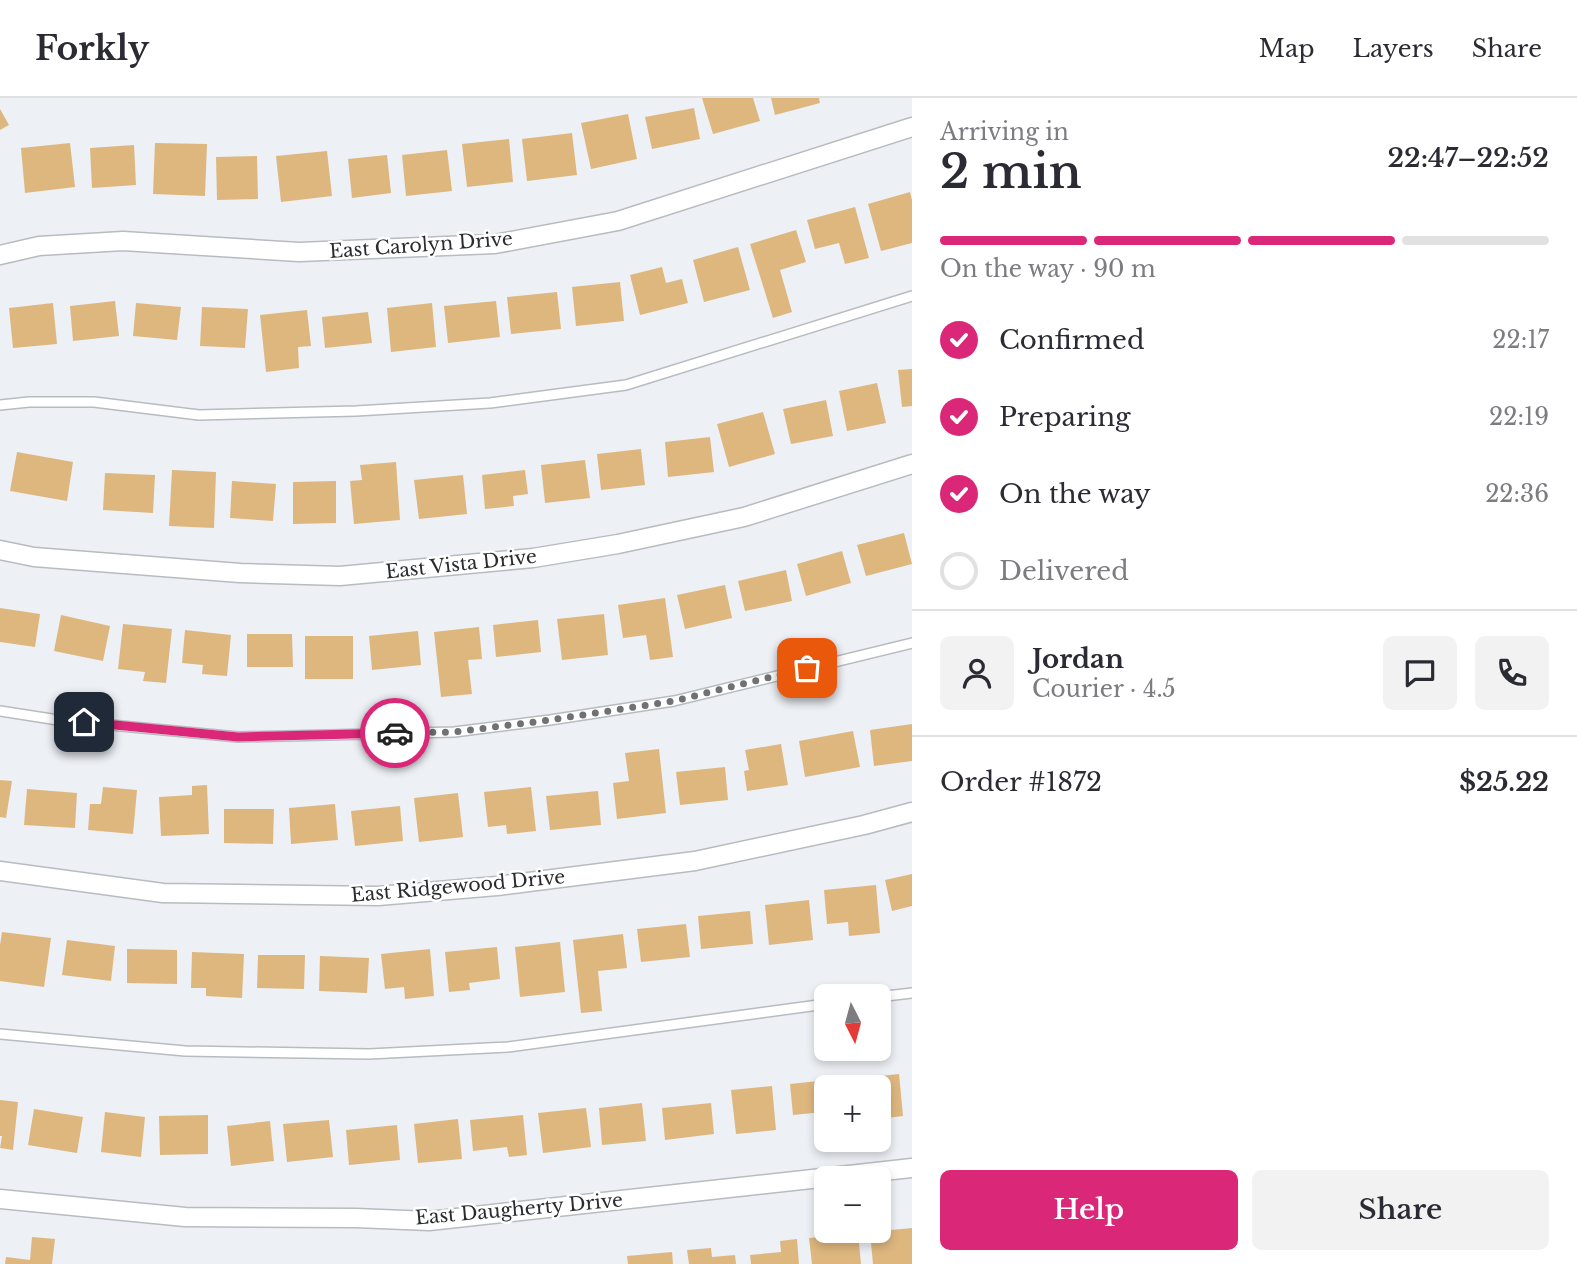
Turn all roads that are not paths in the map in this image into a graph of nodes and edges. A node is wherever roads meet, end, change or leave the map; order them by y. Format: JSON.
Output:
{"nodes":[{"id":1,"x":912,"y":127,"type":"edge"},
{"id":2,"x":0,"y":255,"type":"edge"},
{"id":3,"x":912,"y":296,"type":"edge"},
{"id":4,"x":0,"y":405,"type":"edge"},
{"id":5,"x":912,"y":464,"type":"edge"},
{"id":6,"x":0,"y":550,"type":"edge"},
{"id":7,"x":912,"y":643,"type":"edge"},
{"id":8,"x":0,"y":711,"type":"edge"},
{"id":9,"x":912,"y":812,"type":"edge"},
{"id":10,"x":0,"y":871,"type":"edge"},
{"id":11,"x":912,"y":993,"type":"edge"},
{"id":12,"x":891,"y":995,"type":"edge"},
{"id":13,"x":814,"y":1006,"type":"edge"},
{"id":14,"x":0,"y":1034,"type":"edge"},
{"id":15,"x":912,"y":1168,"type":"edge"},
{"id":16,"x":0,"y":1199,"type":"edge"}],
"edges":[{"from":1,"to":2,"type":"street","name":"East Carolyn Drive"},
{"from":3,"to":4,"type":"lane"},
{"from":5,"to":6,"type":"street","name":"East Vista Drive"},
{"from":7,"to":8,"type":"lane"},
{"from":9,"to":10,"type":"street","name":"East Ridgewood Drive"},
{"from":11,"to":12,"type":"lane"},
{"from":13,"to":14,"type":"lane"},
{"from":15,"to":16,"type":"street","name":"East Daugherty Drive"}]}
